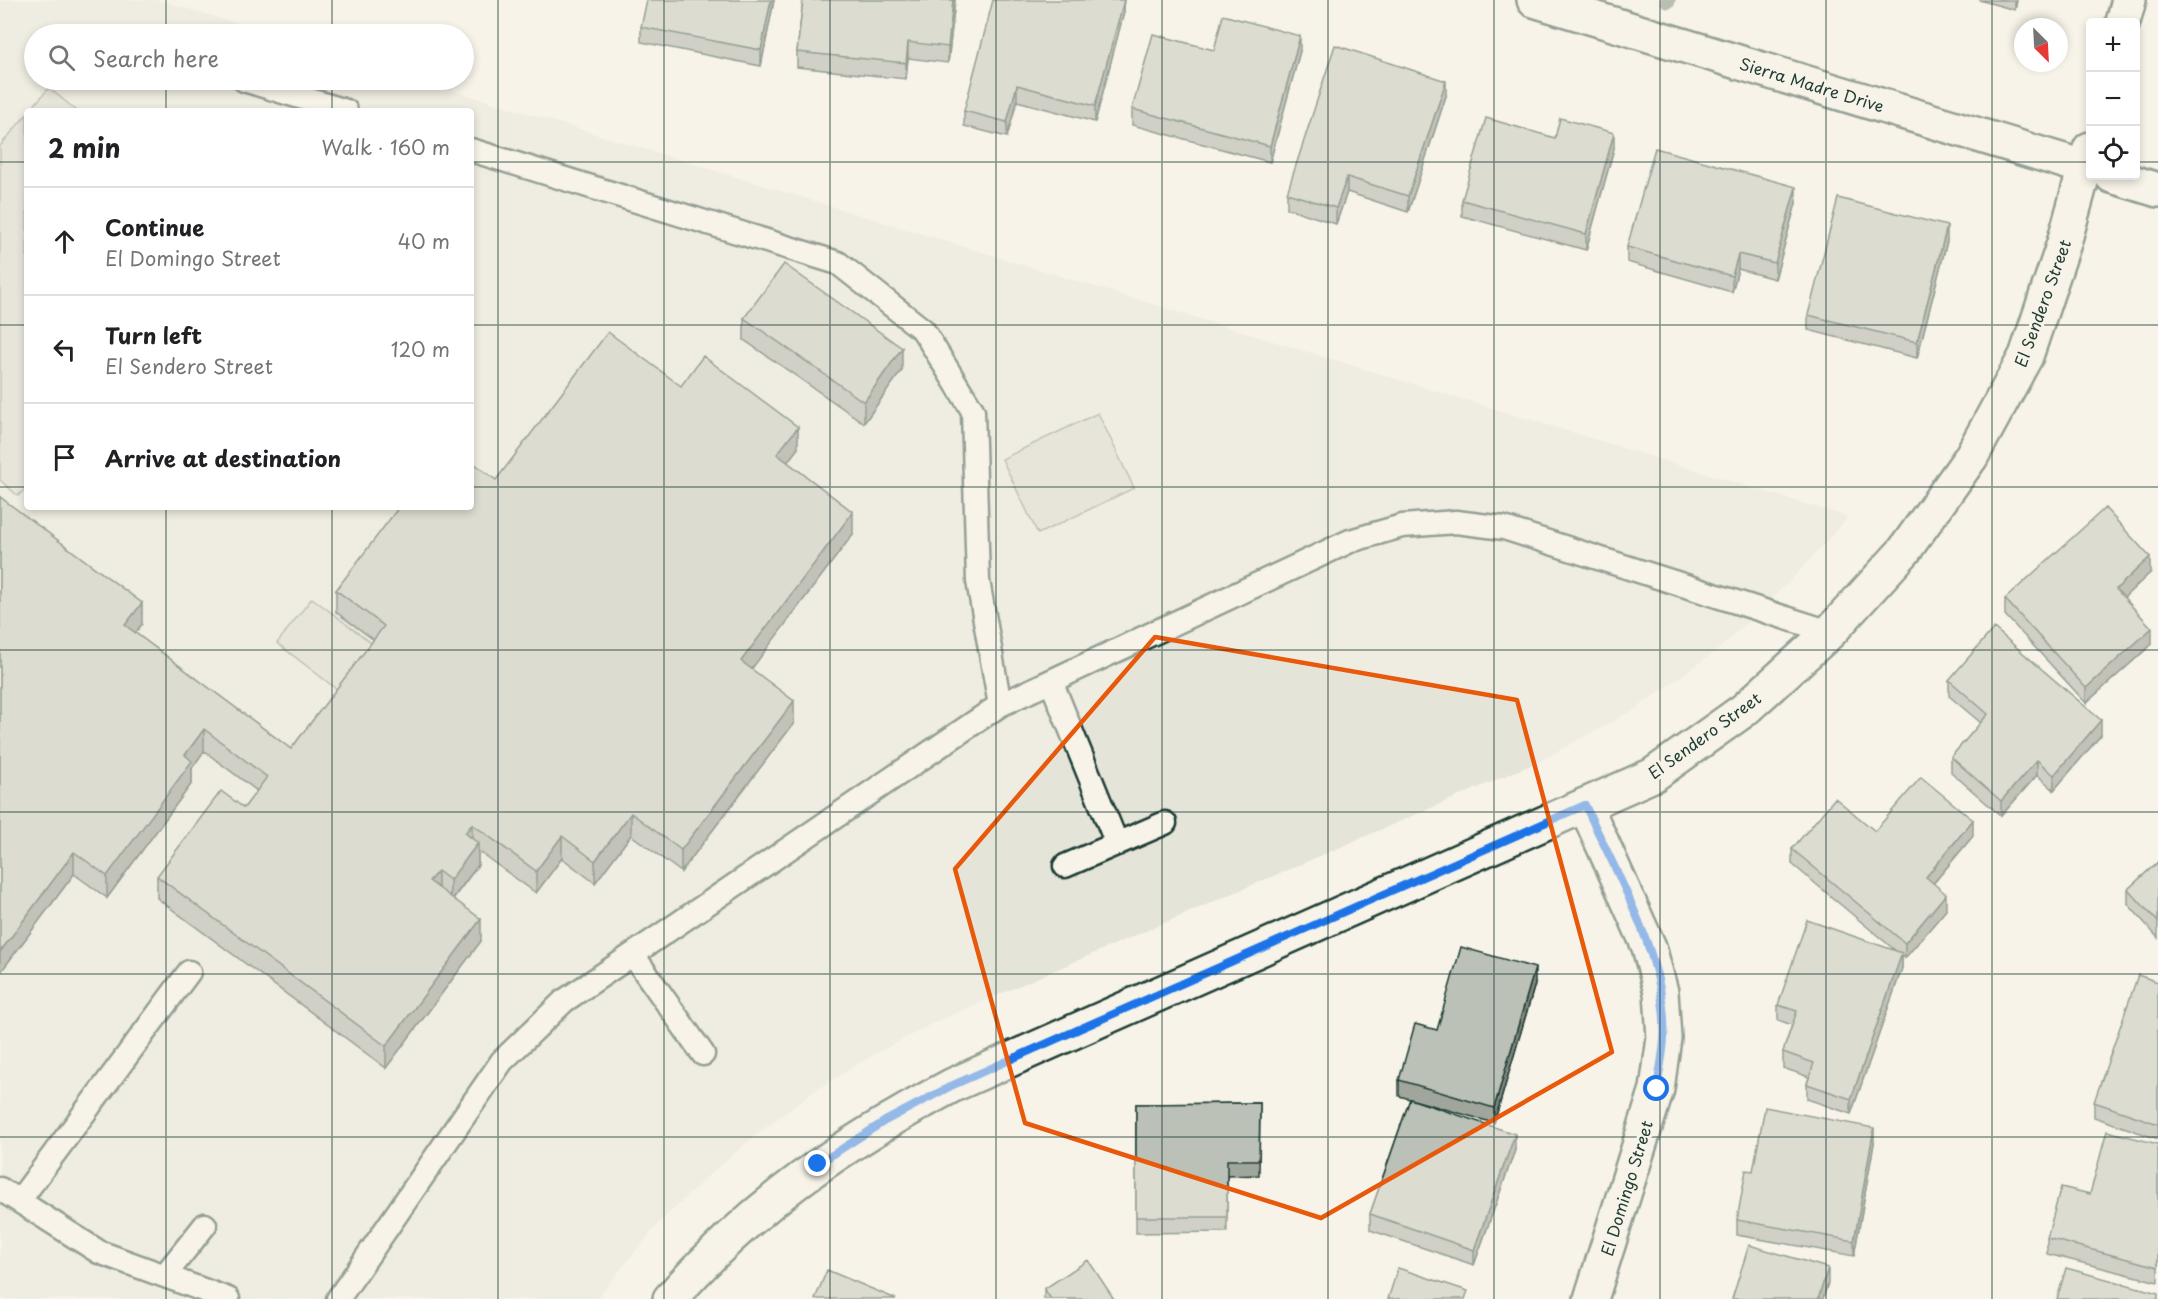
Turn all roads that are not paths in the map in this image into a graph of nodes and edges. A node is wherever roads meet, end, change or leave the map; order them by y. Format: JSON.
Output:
{"nodes":[{"id":1,"x":1534,"y":0,"type":"edge"},
{"id":2,"x":2129,"y":0,"type":"edge"},
{"id":3,"x":2124,"y":18,"type":"edge"},
{"id":4,"x":277,"y":90,"type":"edge"},
{"id":5,"x":336,"y":108,"type":"edge"},
{"id":6,"x":474,"y":151,"type":"edge"},
{"id":7,"x":2086,"y":162,"type":"edge"},
{"id":8,"x":2089,"y":180,"type":"edge"},
{"id":9,"x":2133,"y":180,"type":"edge"},
{"id":10,"x":2158,"y":190,"type":"edge"},
{"id":11,"x":1830,"y":632,"type":"junction"},
{"id":12,"x":1051,"y":681,"type":"junction"},
{"id":13,"x":1000,"y":705,"type":"junction"},
{"id":14,"x":1585,"y":805,"type":"junction"},
{"id":15,"x":1165,"y":823,"type":"dead end"},
{"id":16,"x":1117,"y":844,"type":"junction"},
{"id":17,"x":1065,"y":866,"type":"dead end"},
{"id":18,"x":633,"y":956,"type":"junction"},
{"id":19,"x":189,"y":972,"type":"dead end"},
{"id":20,"x":703,"y":1054,"type":"dead end"},
{"id":21,"x":0,"y":1189,"type":"edge"},
{"id":22,"x":19,"y":1201,"type":"junction"},
{"id":23,"x":205,"y":1226,"type":"dead end"},
{"id":24,"x":165,"y":1275,"type":"junction"},
{"id":25,"x":228,"y":1299,"type":"edge"},
{"id":26,"x":338,"y":1299,"type":"edge"},
{"id":27,"x":669,"y":1299,"type":"edge"},
{"id":28,"x":1592,"y":1299,"type":"edge"}],
"edges":[{"from":1,"to":7,"type":"street","name":"Sierra Madre Drive"},
{"from":2,"to":3,"type":"street"},
{"from":4,"to":5,"type":"lane"},
{"from":6,"to":13,"type":"lane"},
{"from":8,"to":11,"type":"street","name":"El Sendero Street"},
{"from":9,"to":10,"type":"street","name":"Sierra Madre Drive"},
{"from":11,"to":12,"type":"lane"},
{"from":11,"to":14,"type":"street","name":"El Sendero Street"},
{"from":12,"to":13,"type":"lane"},
{"from":12,"to":16,"type":"lane"},
{"from":13,"to":18,"type":"lane"},
{"from":14,"to":27,"type":"street","name":"El Sendero Street"},
{"from":14,"to":28,"type":"street","name":"El Domingo Street"},
{"from":15,"to":16,"type":"lane"},
{"from":16,"to":17,"type":"lane"},
{"from":18,"to":20,"type":"lane"},
{"from":18,"to":26,"type":"lane"},
{"from":19,"to":22,"type":"lane"},
{"from":21,"to":22,"type":"lane"},
{"from":22,"to":24,"type":"lane"},
{"from":23,"to":24,"type":"lane"},
{"from":24,"to":25,"type":"lane"}]}
